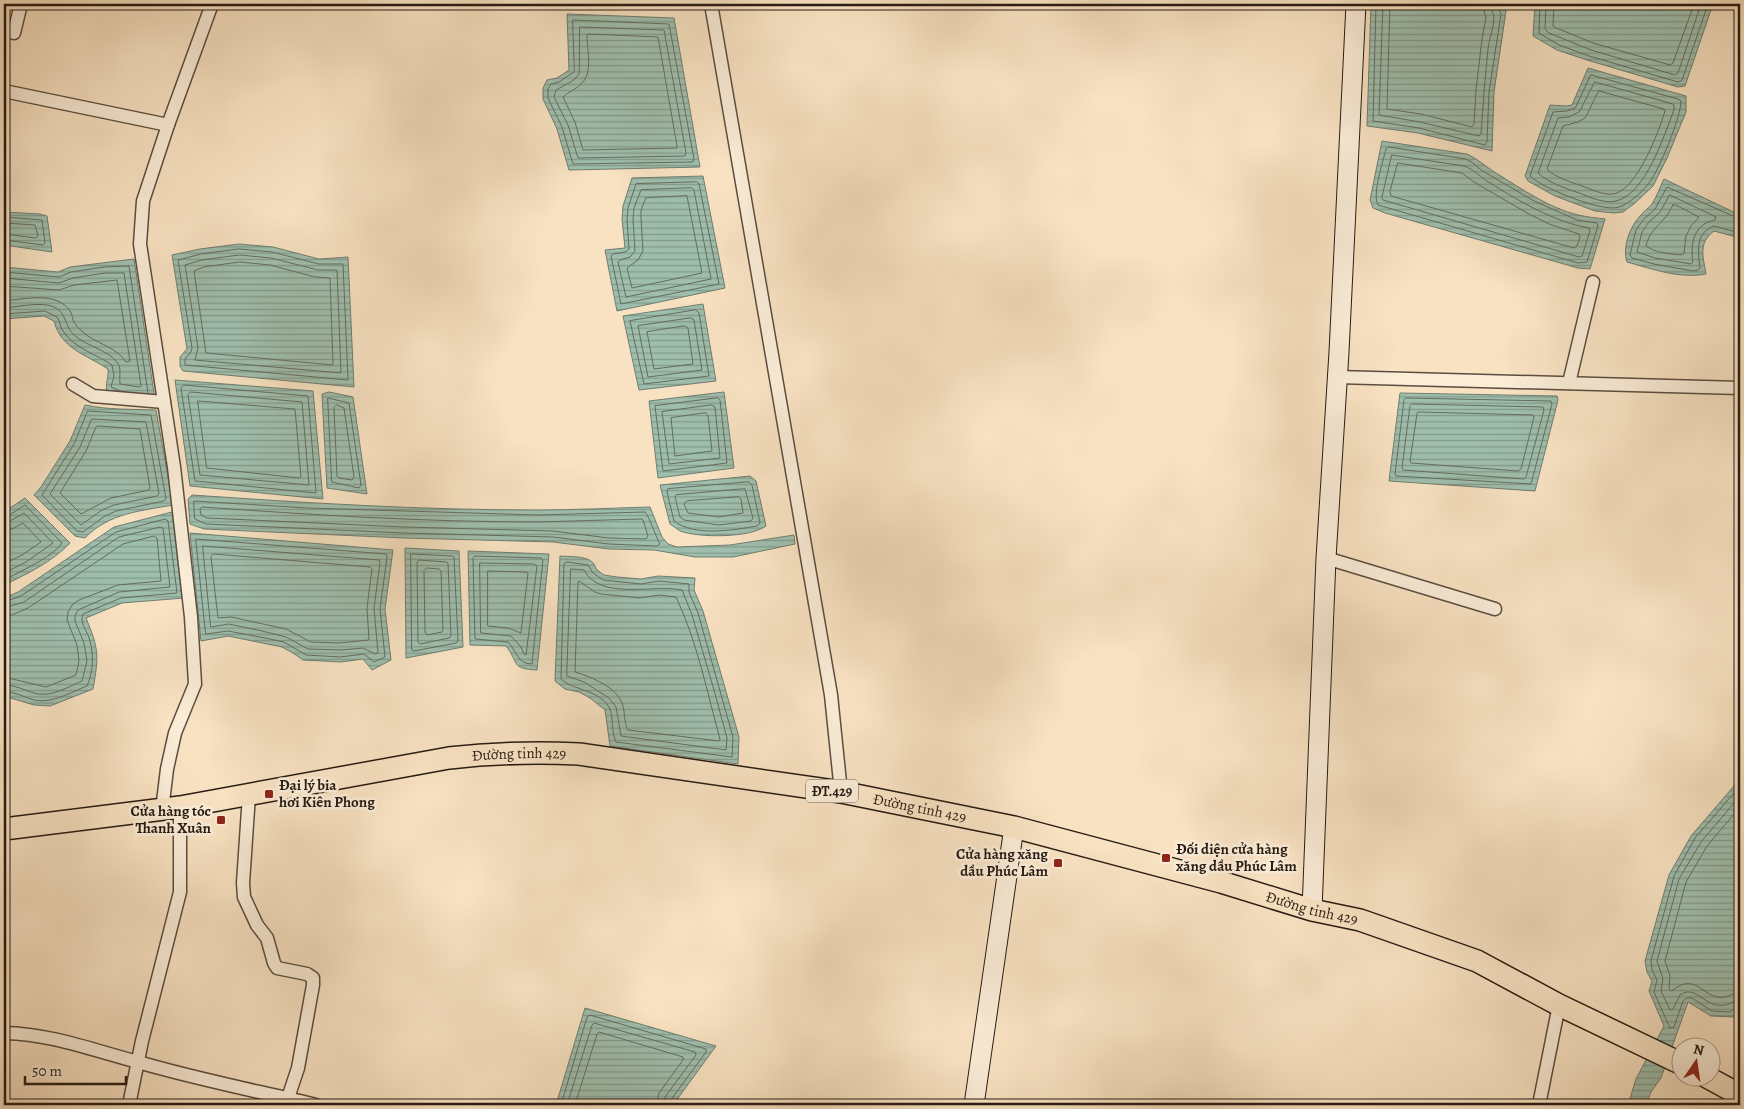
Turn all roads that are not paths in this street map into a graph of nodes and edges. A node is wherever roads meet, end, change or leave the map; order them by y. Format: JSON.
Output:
{"nodes":[{"id":1,"x":21,"y":4,"type":"edge"},
{"id":2,"x":212,"y":4,"type":"edge"},
{"id":3,"x":711,"y":4,"type":"edge"},
{"id":4,"x":1356,"y":4,"type":"edge"},
{"id":5,"x":14,"y":33,"type":"dead end"},
{"id":6,"x":4,"y":91,"type":"edge"},
{"id":7,"x":168,"y":125,"type":"junction"},
{"id":8,"x":1593,"y":282,"type":"dead end"},
{"id":9,"x":1337,"y":377,"type":"junction"},
{"id":10,"x":1569,"y":383,"type":"junction"},
{"id":11,"x":73,"y":384,"type":"dead end"},
{"id":12,"x":1740,"y":388,"type":"edge"},
{"id":13,"x":164,"y":402,"type":"junction"},
{"id":14,"x":1326,"y":558,"type":"junction"},
{"id":15,"x":1495,"y":610,"type":"dead end"},
{"id":16,"x":841,"y":792,"type":"junction"},
{"id":17,"x":248,"y":795,"type":"junction"},
{"id":18,"x":171,"y":808,"type":"junction"},
{"id":19,"x":1014,"y":827,"type":"junction"},
{"id":20,"x":4,"y":829,"type":"edge"},
{"id":21,"x":1312,"y":910,"type":"junction"},
{"id":22,"x":1559,"y":1005,"type":"junction"},
{"id":23,"x":4,"y":1033,"type":"edge"},
{"id":24,"x":1672,"y":1059,"type":"edge"},
{"id":25,"x":138,"y":1062,"type":"junction"},
{"id":26,"x":1722,"y":1085,"type":"edge"},
{"id":27,"x":1740,"y":1095,"type":"edge"},
{"id":28,"x":288,"y":1098,"type":"junction"},
{"id":29,"x":129,"y":1105,"type":"edge"},
{"id":30,"x":316,"y":1105,"type":"edge"},
{"id":31,"x":974,"y":1105,"type":"edge"},
{"id":32,"x":1539,"y":1105,"type":"edge"}],
"edges":[{"from":1,"to":5,"type":"street"},
{"from":2,"to":7,"type":"street"},
{"from":3,"to":16,"type":"street"},
{"from":4,"to":9,"type":"street"},
{"from":6,"to":7,"type":"street"},
{"from":7,"to":13,"type":"street"},
{"from":8,"to":10,"type":"street"},
{"from":9,"to":10,"type":"street"},
{"from":9,"to":14,"type":"street"},
{"from":10,"to":12,"type":"street"},
{"from":11,"to":13,"type":"street"},
{"from":13,"to":18,"type":"street"},
{"from":14,"to":15,"type":"street"},
{"from":14,"to":21,"type":"street"},
{"from":16,"to":17,"type":"main road","name":"Đường tỉnh 429","number":"ĐT.429"},
{"from":16,"to":19,"type":"main road","name":"Đường tỉnh 429","number":"ĐT.429"},
{"from":17,"to":18,"type":"main road","name":"Đường tỉnh 429","number":"ĐT.429"},
{"from":17,"to":28,"type":"street"},
{"from":18,"to":20,"type":"main road","name":"Đường tỉnh 429","number":"ĐT.429"},
{"from":18,"to":25,"type":"street"},
{"from":19,"to":21,"type":"main road","name":"Đường tỉnh 429","number":"ĐT.429"},
{"from":19,"to":31,"type":"street"},
{"from":21,"to":22,"type":"main road","name":"Đường tỉnh 429","number":"ĐT.429"},
{"from":22,"to":24,"type":"main road","name":"Đường tỉnh 429","number":"ĐT.429"},
{"from":22,"to":32,"type":"street"},
{"from":23,"to":25,"type":"street"},
{"from":25,"to":28,"type":"street"},
{"from":25,"to":29,"type":"street"},
{"from":26,"to":27,"type":"main road"},
{"from":28,"to":30,"type":"street"}]}
